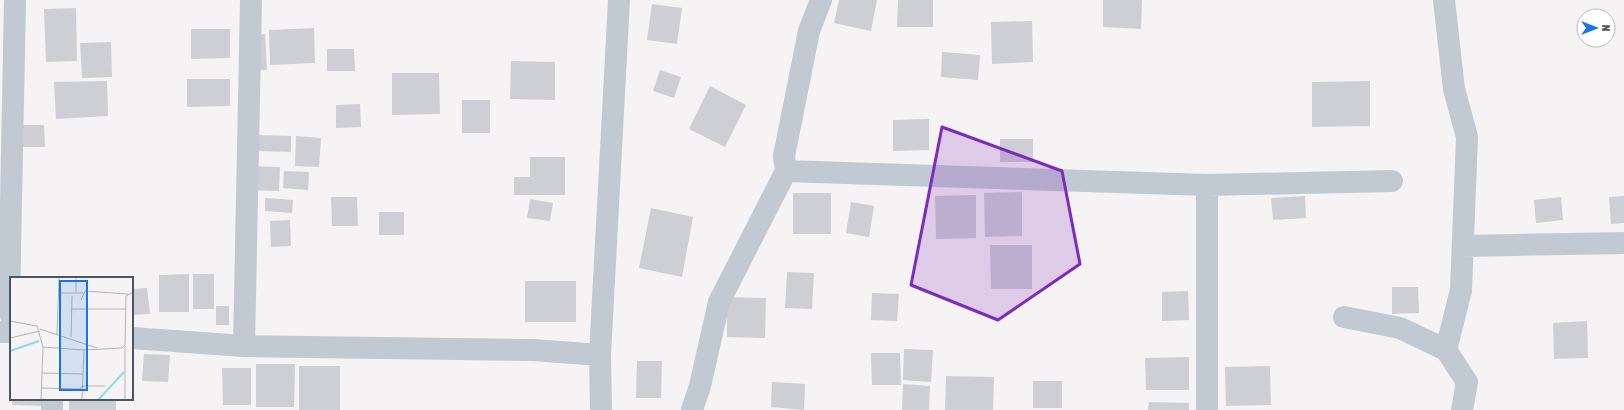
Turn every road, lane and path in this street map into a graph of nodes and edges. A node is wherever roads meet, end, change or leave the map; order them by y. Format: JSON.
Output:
{"nodes":[{"id":1,"x":15,"y":0,"type":"edge"},
{"id":2,"x":251,"y":0,"type":"edge"},
{"id":3,"x":619,"y":0,"type":"edge"},
{"id":4,"x":821,"y":0,"type":"edge"},
{"id":5,"x":1444,"y":0,"type":"edge"},
{"id":6,"x":786,"y":171,"type":"junction"},
{"id":7,"x":1392,"y":181,"type":"dead end"},
{"id":8,"x":1207,"y":185,"type":"junction"},
{"id":9,"x":1624,"y":243,"type":"edge"},
{"id":10,"x":1463,"y":246,"type":"junction"},
{"id":11,"x":10,"y":310,"type":"edge"},
{"id":12,"x":1344,"y":317,"type":"dead end"},
{"id":13,"x":133,"y":338,"type":"edge"},
{"id":14,"x":244,"y":346,"type":"junction"},
{"id":15,"x":1446,"y":350,"type":"junction"},
{"id":16,"x":600,"y":355,"type":"junction"},
{"id":17,"x":601,"y":410,"type":"edge"},
{"id":18,"x":692,"y":410,"type":"edge"},
{"id":19,"x":1207,"y":410,"type":"edge"},
{"id":20,"x":1462,"y":410,"type":"edge"}],
"edges":[{"from":1,"to":11,"type":"street"},
{"from":2,"to":14,"type":"street"},
{"from":3,"to":16,"type":"street"},
{"from":4,"to":6,"type":"street"},
{"from":5,"to":10,"type":"street"},
{"from":6,"to":8,"type":"street"},
{"from":6,"to":18,"type":"street"},
{"from":7,"to":8,"type":"street"},
{"from":8,"to":19,"type":"street"},
{"from":9,"to":10,"type":"street"},
{"from":10,"to":15,"type":"street"},
{"from":12,"to":15,"type":"street"},
{"from":13,"to":14,"type":"street"},
{"from":14,"to":16,"type":"street"},
{"from":15,"to":20,"type":"street"},
{"from":16,"to":17,"type":"street"}]}
